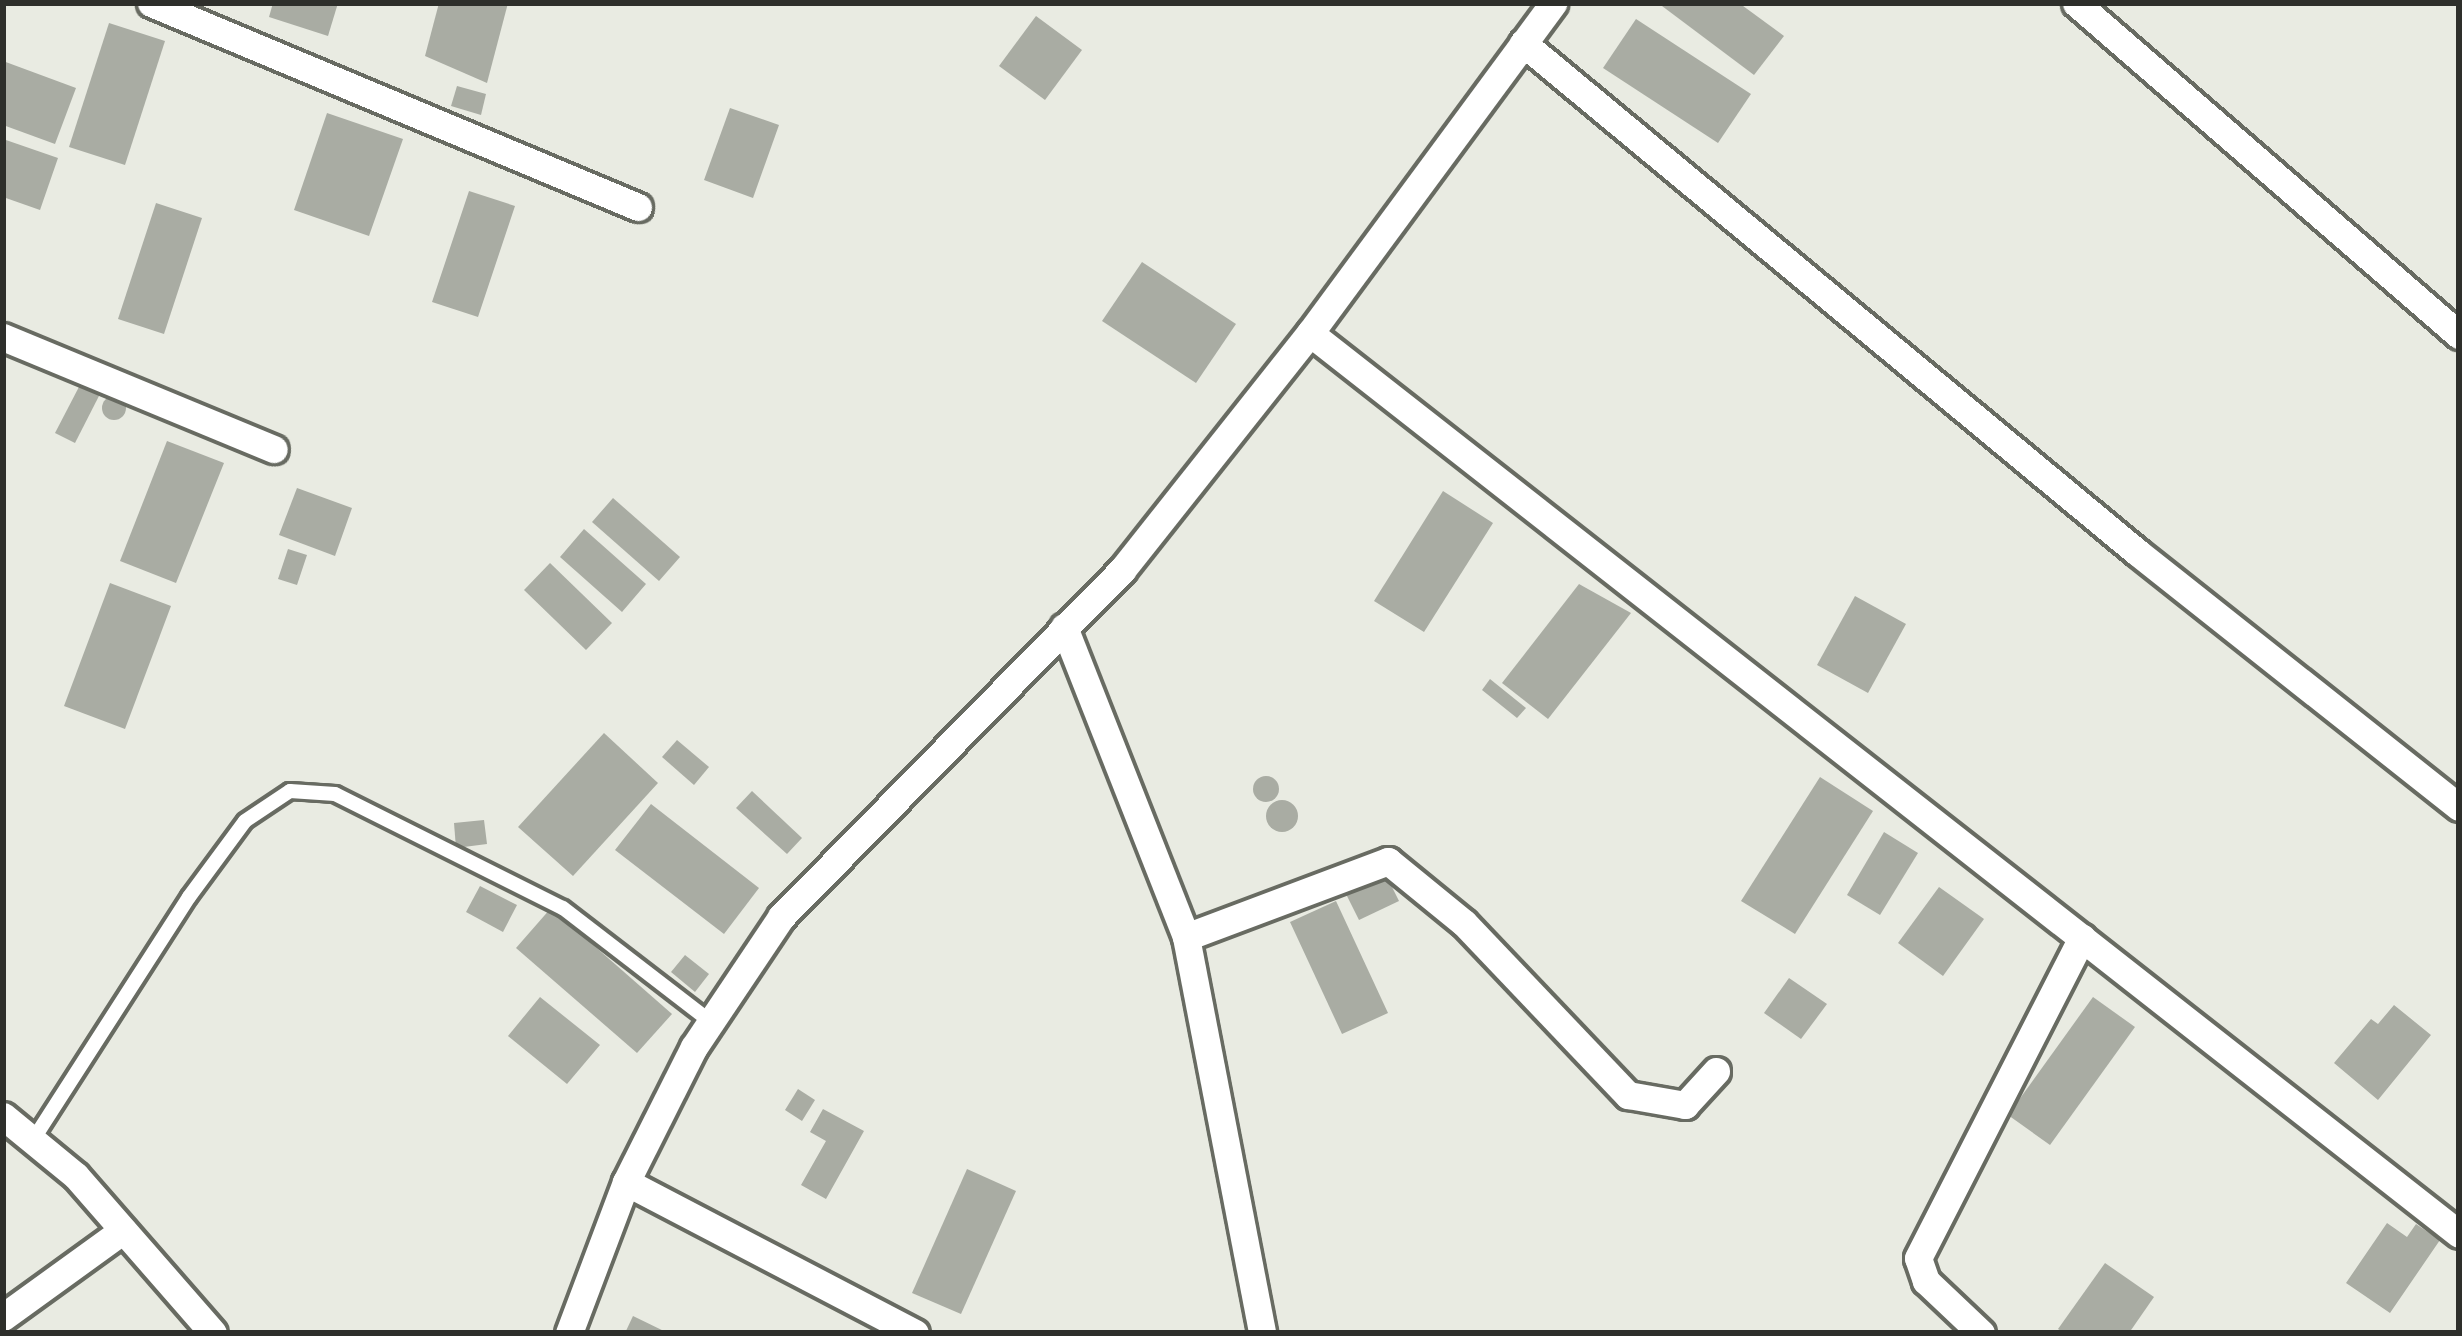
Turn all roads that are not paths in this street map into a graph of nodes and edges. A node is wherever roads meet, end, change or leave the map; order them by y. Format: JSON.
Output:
{"nodes":[{"id":1,"x":151,"y":3,"type":"edge"},
{"id":2,"x":1552,"y":3,"type":"edge"},
{"id":3,"x":2076,"y":3,"type":"edge"},
{"id":4,"x":1523,"y":43,"type":"junction"},
{"id":5,"x":638,"y":207,"type":"dead end"},
{"id":6,"x":1310,"y":333,"type":"junction"},
{"id":7,"x":2459,"y":335,"type":"edge"},
{"id":8,"x":3,"y":337,"type":"edge"},
{"id":9,"x":274,"y":448,"type":"dead end"},
{"id":10,"x":1064,"y":627,"type":"junction"},
{"id":11,"x":2459,"y":807,"type":"edge"},
{"id":12,"x":1186,"y":937,"type":"junction"},
{"id":13,"x":2081,"y":938,"type":"junction"},
{"id":14,"x":711,"y":1022,"type":"junction"},
{"id":15,"x":1716,"y":1071,"type":"dead end"},
{"id":16,"x":3,"y":1116,"type":"edge"},
{"id":17,"x":33,"y":1141,"type":"junction"},
{"id":18,"x":626,"y":1182,"type":"junction"},
{"id":19,"x":122,"y":1230,"type":"junction"},
{"id":20,"x":2459,"y":1234,"type":"edge"},
{"id":21,"x":3,"y":1317,"type":"edge"},
{"id":22,"x":207,"y":1331,"type":"edge"},
{"id":23,"x":569,"y":1333,"type":"edge"},
{"id":24,"x":915,"y":1333,"type":"edge"},
{"id":25,"x":1262,"y":1333,"type":"edge"},
{"id":26,"x":1982,"y":1333,"type":"edge"}],
"edges":[{"from":1,"to":5,"type":"street"},
{"from":2,"to":4,"type":"street"},
{"from":3,"to":7,"type":"street"},
{"from":4,"to":6,"type":"street"},
{"from":4,"to":11,"type":"street"},
{"from":6,"to":10,"type":"street"},
{"from":6,"to":13,"type":"street"},
{"from":8,"to":9,"type":"street"},
{"from":10,"to":12,"type":"street"},
{"from":10,"to":14,"type":"street"},
{"from":12,"to":15,"type":"street"},
{"from":12,"to":25,"type":"street"},
{"from":13,"to":20,"type":"street"},
{"from":13,"to":26,"type":"street"},
{"from":14,"to":17,"type":"lane"},
{"from":14,"to":18,"type":"street"},
{"from":16,"to":17,"type":"street"},
{"from":17,"to":19,"type":"street"},
{"from":18,"to":23,"type":"street"},
{"from":18,"to":24,"type":"street"},
{"from":19,"to":21,"type":"street"},
{"from":19,"to":22,"type":"street"}]}
